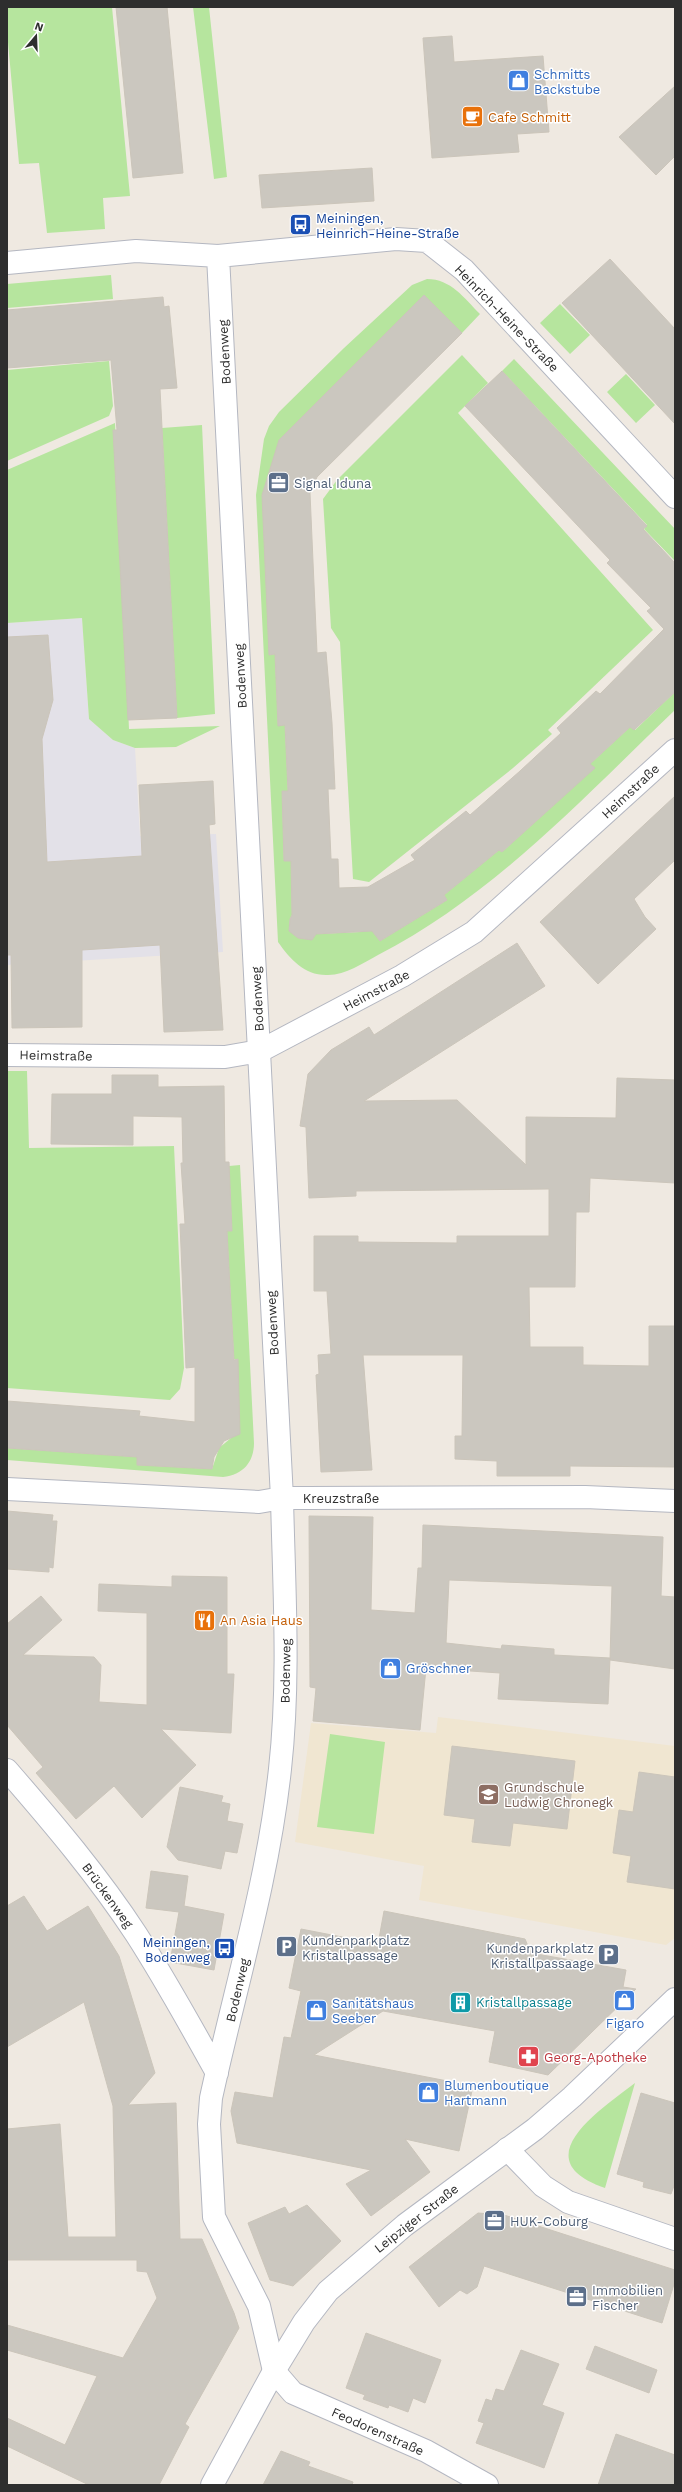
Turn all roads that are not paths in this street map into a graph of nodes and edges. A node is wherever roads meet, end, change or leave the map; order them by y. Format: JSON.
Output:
{"nodes":[{"id":1,"x":218,"y":256,"type":"junction"},
{"id":2,"x":7,"y":263,"type":"edge"},
{"id":3,"x":675,"y":497,"type":"edge"},
{"id":4,"x":675,"y":750,"type":"edge"},
{"id":5,"x":260,"y":1051,"type":"junction"},
{"id":6,"x":7,"y":1055,"type":"edge"},
{"id":7,"x":7,"y":1489,"type":"edge"},
{"id":8,"x":282,"y":1498,"type":"junction"},
{"id":9,"x":675,"y":1501,"type":"edge"},
{"id":10,"x":7,"y":1770,"type":"edge"},
{"id":11,"x":675,"y":1999,"type":"edge"},
{"id":12,"x":217,"y":2073,"type":"junction"},
{"id":13,"x":507,"y":2149,"type":"junction"},
{"id":14,"x":675,"y":2239,"type":"edge"},
{"id":15,"x":274,"y":2371,"type":"junction"},
{"id":16,"x":212,"y":2485,"type":"edge"},
{"id":17,"x":487,"y":2485,"type":"edge"}],
"edges":[{"from":1,"to":2,"type":"street","name":"Heinrich-Heine-Straße"},
{"from":1,"to":3,"type":"street","name":"Heinrich-Heine-Straße"},
{"from":1,"to":5,"type":"street","name":"Bodenweg"},
{"from":4,"to":5,"type":"street","name":"Heimstraße"},
{"from":5,"to":6,"type":"street","name":"Heimstraße"},
{"from":5,"to":8,"type":"street","name":"Bodenweg"},
{"from":7,"to":8,"type":"street","name":"Kreuzstraße"},
{"from":8,"to":9,"type":"street","name":"Kreuzstraße"},
{"from":8,"to":12,"type":"street","name":"Bodenweg"},
{"from":10,"to":12,"type":"street","name":"Brückenweg"},
{"from":11,"to":13,"type":"street","name":"Leipziger Straße"},
{"from":12,"to":15,"type":"street","name":"Bodenweg"},
{"from":13,"to":14,"type":"street"},
{"from":13,"to":15,"type":"street","name":"Leipziger Straße"},
{"from":15,"to":16,"type":"street","name":"Leipziger Straße"},
{"from":15,"to":17,"type":"street","name":"Feodorenstraße"}]}
